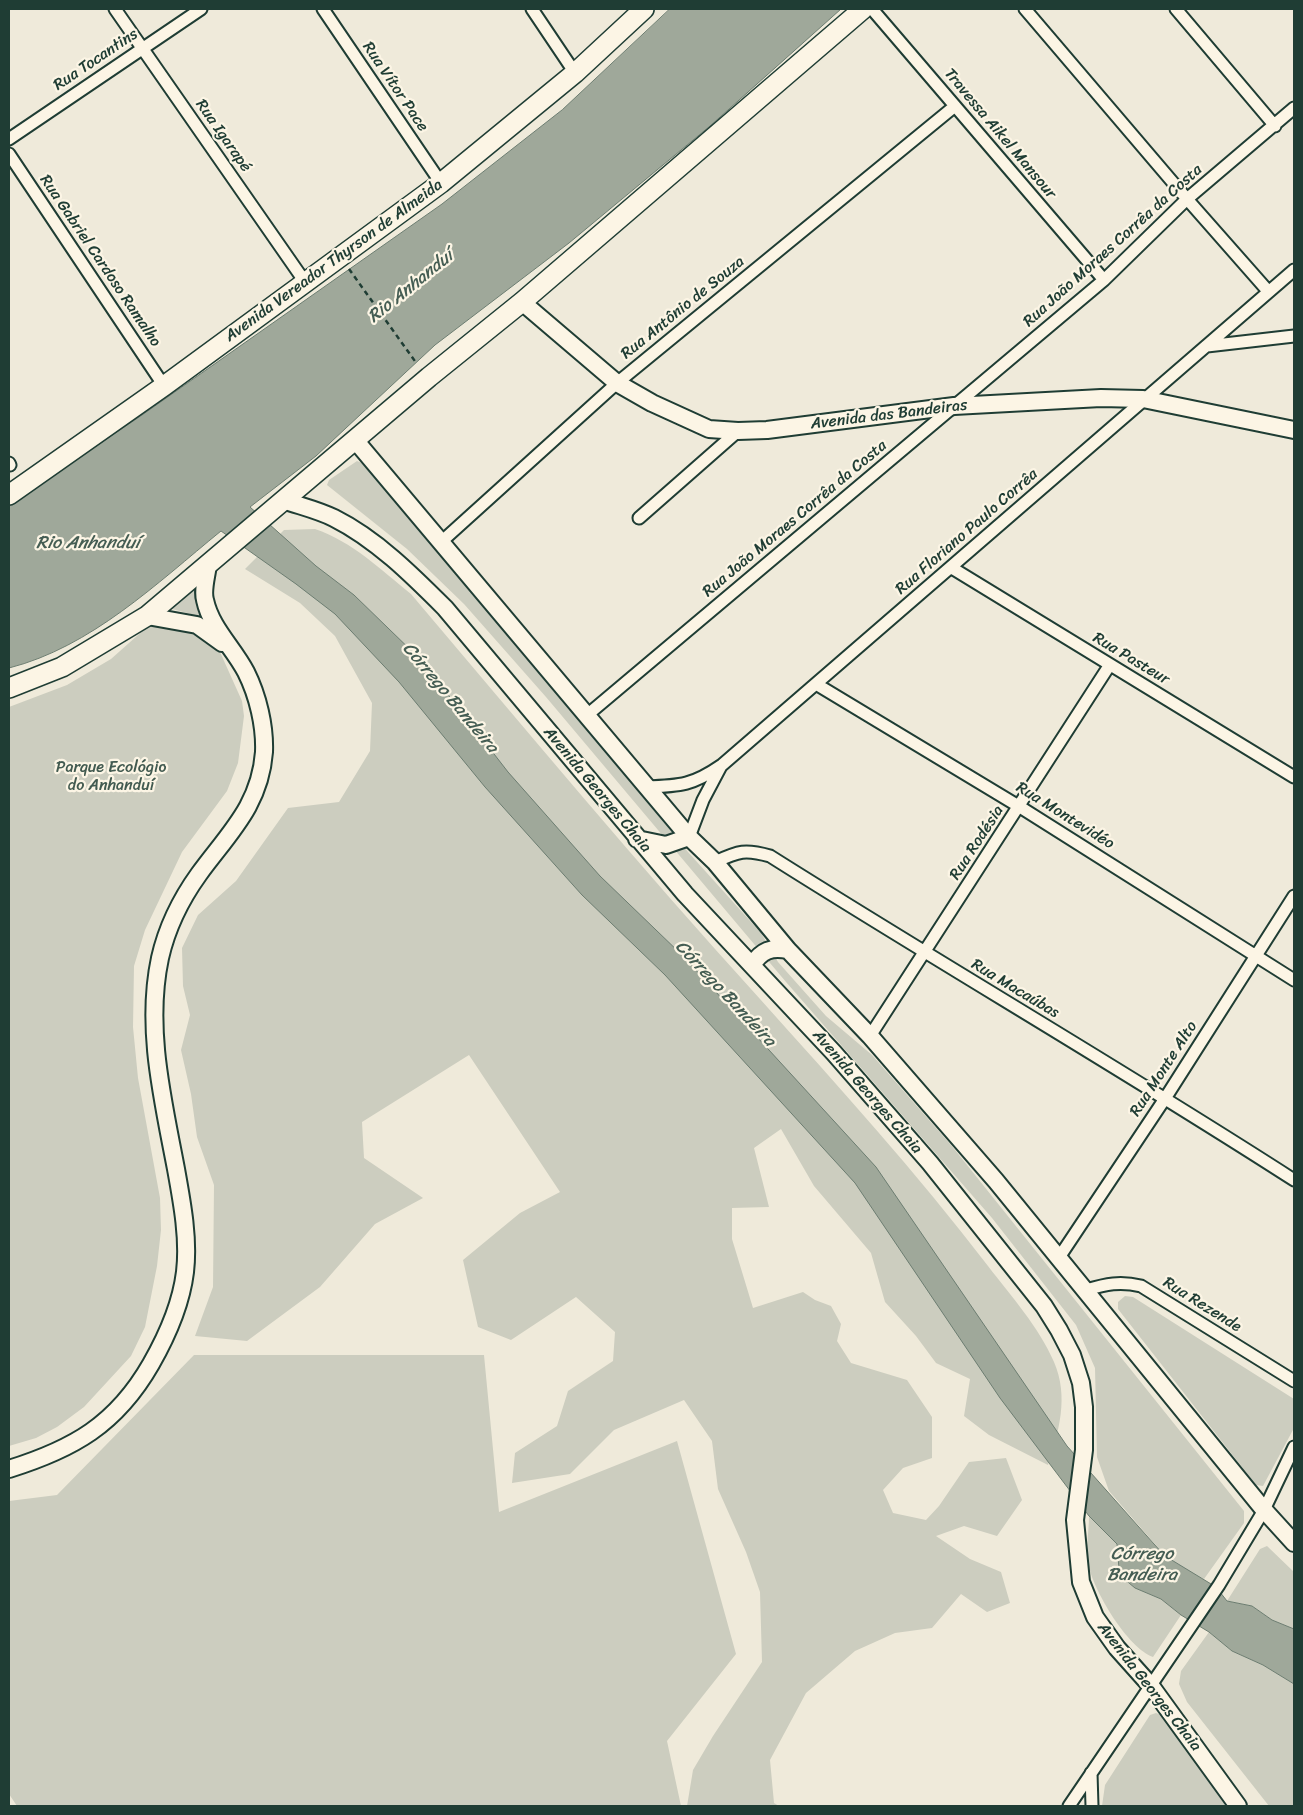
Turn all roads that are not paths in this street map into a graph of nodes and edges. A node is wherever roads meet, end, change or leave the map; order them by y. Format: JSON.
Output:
{"nodes":[{"id":1,"x":115,"y":9,"type":"edge"},
{"id":2,"x":201,"y":9,"type":"edge"},
{"id":3,"x":323,"y":9,"type":"edge"},
{"id":4,"x":532,"y":9,"type":"edge"},
{"id":5,"x":644,"y":9,"type":"edge"},
{"id":6,"x":863,"y":9,"type":"edge"},
{"id":7,"x":872,"y":9,"type":"edge"},
{"id":8,"x":1025,"y":9,"type":"edge"},
{"id":9,"x":1176,"y":9,"type":"edge"},
{"id":10,"x":142,"y":49,"type":"junction"},
{"id":11,"x":575,"y":73,"type":"junction"},
{"id":12,"x":955,"y":106,"type":"junction"},
{"id":13,"x":1294,"y":108,"type":"edge"},
{"id":14,"x":1275,"y":126,"type":"junction"},
{"id":15,"x":9,"y":139,"type":"edge"},
{"id":16,"x":9,"y":154,"type":"edge"},
{"id":17,"x":441,"y":183,"type":"junction"},
{"id":18,"x":1187,"y":199,"type":"junction"},
{"id":19,"x":1294,"y":270,"type":"edge"},
{"id":20,"x":1104,"y":280,"type":"junction"},
{"id":21,"x":305,"y":282,"type":"junction"},
{"id":22,"x":1268,"y":291,"type":"junction"},
{"id":23,"x":522,"y":302,"type":"junction"},
{"id":24,"x":1294,"y":336,"type":"edge"},
{"id":25,"x":1207,"y":346,"type":"junction"},
{"id":26,"x":617,"y":383,"type":"junction"},
{"id":27,"x":164,"y":386,"type":"junction"},
{"id":28,"x":1143,"y":399,"type":"junction"},
{"id":29,"x":954,"y":406,"type":"junction"},
{"id":30,"x":1294,"y":430,"type":"edge"},
{"id":31,"x":738,"y":431,"type":"junction"},
{"id":32,"x":355,"y":440,"type":"junction"},
{"id":33,"x":9,"y":495,"type":"edge"},
{"id":34,"x":283,"y":500,"type":"junction"},
{"id":35,"x":639,"y":518,"type":"dead end"},
{"id":36,"x":440,"y":543,"type":"junction"},
{"id":37,"x":208,"y":564,"type":"junction"},
{"id":38,"x":952,"y":568,"type":"junction"},
{"id":39,"x":147,"y":616,"type":"junction"},
{"id":40,"x":232,"y":651,"type":"junction"},
{"id":41,"x":1109,"y":666,"type":"junction"},
{"id":42,"x":816,"y":684,"type":"junction"},
{"id":43,"x":9,"y":688,"type":"edge"},
{"id":44,"x":586,"y":716,"type":"junction"},
{"id":45,"x":722,"y":765,"type":"junction"},
{"id":46,"x":1294,"y":777,"type":"edge"},
{"id":47,"x":646,"y":787,"type":"junction"},
{"id":48,"x":1020,"y":807,"type":"junction"},
{"id":49,"x":689,"y":838,"type":"junction"},
{"id":50,"x":637,"y":839,"type":"junction"},
{"id":51,"x":715,"y":862,"type":"junction"},
{"id":52,"x":1294,"y":896,"type":"edge"},
{"id":53,"x":788,"y":950,"type":"junction"},
{"id":54,"x":924,"y":954,"type":"junction"},
{"id":55,"x":1256,"y":956,"type":"junction"},
{"id":56,"x":752,"y":965,"type":"junction"},
{"id":57,"x":1294,"y":980,"type":"edge"},
{"id":58,"x":870,"y":1036,"type":"junction"},
{"id":59,"x":1166,"y":1097,"type":"junction"},
{"id":60,"x":1294,"y":1180,"type":"edge"},
{"id":61,"x":1058,"y":1259,"type":"junction"},
{"id":62,"x":1086,"y":1290,"type":"junction"},
{"id":63,"x":1294,"y":1381,"type":"edge"},
{"id":64,"x":1294,"y":1447,"type":"edge"},
{"id":65,"x":9,"y":1469,"type":"edge"},
{"id":66,"x":1264,"y":1510,"type":"junction"},
{"id":67,"x":1294,"y":1543,"type":"edge"},
{"id":68,"x":1151,"y":1686,"type":"junction"},
{"id":69,"x":1091,"y":1773,"type":"junction"},
{"id":70,"x":1069,"y":1806,"type":"edge"},
{"id":71,"x":1092,"y":1806,"type":"edge"},
{"id":72,"x":1238,"y":1806,"type":"edge"}],
"edges":[{"from":1,"to":10,"type":"street","name":"Rua Igarapé"},
{"from":2,"to":10,"type":"street","name":"Rua Tocantins"},
{"from":3,"to":17,"type":"street","name":"Rua Vítor Pace"},
{"from":4,"to":11,"type":"street"},
{"from":5,"to":11,"type":"main road","name":"Avenida Vereador Thyrson de Almeida"},
{"from":6,"to":23,"type":"main road"},
{"from":7,"to":12,"type":"street","name":"Travessa Aikel Mansour"},
{"from":8,"to":18,"type":"street"},
{"from":9,"to":14,"type":"street"},
{"from":10,"to":15,"type":"street","name":"Rua Tocantins"},
{"from":10,"to":21,"type":"street","name":"Rua Igarapé"},
{"from":11,"to":17,"type":"main road","name":"Avenida Vereador Thyrson de Almeida"},
{"from":12,"to":20,"type":"street","name":"Travessa Aikel Mansour"},
{"from":12,"to":26,"type":"street","name":"Rua Antônio de Souza"},
{"from":13,"to":14,"type":"street","name":"Rua João Moraes Corrêa da Costa"},
{"from":14,"to":18,"type":"street","name":"Rua João Moraes Corrêa da Costa"},
{"from":16,"to":27,"type":"street","name":"Rua Gabriel Cardoso Ramalho"},
{"from":17,"to":21,"type":"main road","name":"Avenida Vereador Thyrson de Almeida"},
{"from":18,"to":20,"type":"street","name":"Rua João Moraes Corrêa da Costa"},
{"from":18,"to":22,"type":"street"},
{"from":19,"to":22,"type":"street","name":"Rua Floriano Paulo Corrêa"},
{"from":20,"to":29,"type":"street","name":"Rua João Moraes Corrêa da Costa"},
{"from":21,"to":27,"type":"main road","name":"Avenida Vereador Thyrson de Almeida"},
{"from":22,"to":25,"type":"street","name":"Rua Floriano Paulo Corrêa"},
{"from":23,"to":26,"type":"main road","name":"Avenida das Bandeiras"},
{"from":23,"to":32,"type":"main road"},
{"from":24,"to":25,"type":"street"},
{"from":25,"to":28,"type":"street","name":"Rua Floriano Paulo Corrêa"},
{"from":26,"to":31,"type":"main road","name":"Avenida das Bandeiras"},
{"from":26,"to":36,"type":"street","name":"Rua Antônio de Souza"},
{"from":27,"to":33,"type":"main road","name":"Avenida Vereador Thyrson de Almeida"},
{"from":28,"to":29,"type":"main road","name":"Avenida das Bandeiras"},
{"from":28,"to":30,"type":"main road","name":"Avenida das Bandeiras"},
{"from":28,"to":38,"type":"street","name":"Rua Floriano Paulo Corrêa"},
{"from":29,"to":31,"type":"main road","name":"Avenida das Bandeiras"},
{"from":29,"to":44,"type":"street","name":"Rua João Moraes Corrêa da Costa"},
{"from":31,"to":35,"type":"street"},
{"from":32,"to":34,"type":"main road"},
{"from":32,"to":36,"type":"main road"},
{"from":34,"to":37,"type":"main road"},
{"from":34,"to":50,"type":"main road","name":"Avenida Georges Chaia"},
{"from":36,"to":44,"type":"main road"},
{"from":37,"to":39,"type":"main road"},
{"from":37,"to":40,"type":"main road"},
{"from":38,"to":41,"type":"street","name":"Rua Pasteur"},
{"from":38,"to":42,"type":"street","name":"Rua Floriano Paulo Corrêa"},
{"from":39,"to":40,"type":"main road"},
{"from":39,"to":43,"type":"main road"},
{"from":40,"to":65,"type":"main road"},
{"from":41,"to":46,"type":"street","name":"Rua Pasteur"},
{"from":41,"to":48,"type":"street","name":"Rua Rodésia"},
{"from":42,"to":45,"type":"street","name":"Rua Floriano Paulo Corrêa"},
{"from":42,"to":48,"type":"street","name":"Rua Montevidéo"},
{"from":44,"to":47,"type":"main road"},
{"from":45,"to":47,"type":"street","name":"Rua Floriano Paulo Corrêa"},
{"from":45,"to":49,"type":"street"},
{"from":47,"to":49,"type":"main road"},
{"from":48,"to":54,"type":"street","name":"Rua Rodésia"},
{"from":48,"to":55,"type":"street","name":"Rua Montevidéo"},
{"from":49,"to":50,"type":"main road"},
{"from":49,"to":51,"type":"main road"},
{"from":50,"to":56,"type":"main road","name":"Avenida Georges Chaia"},
{"from":51,"to":53,"type":"main road"},
{"from":51,"to":54,"type":"street","name":"Rua Macaúbas"},
{"from":52,"to":55,"type":"street","name":"Rua Monte Alto"},
{"from":53,"to":56,"type":"main road"},
{"from":53,"to":58,"type":"main road"},
{"from":54,"to":58,"type":"street","name":"Rua Rodésia"},
{"from":54,"to":59,"type":"street","name":"Rua Macaúbas"},
{"from":55,"to":57,"type":"street","name":"Rua Montevidéo"},
{"from":55,"to":59,"type":"street","name":"Rua Monte Alto"},
{"from":56,"to":68,"type":"main road","name":"Avenida Georges Chaia"},
{"from":58,"to":61,"type":"main road"},
{"from":59,"to":60,"type":"street","name":"Rua Macaúbas"},
{"from":59,"to":61,"type":"street","name":"Rua Monte Alto"},
{"from":61,"to":62,"type":"main road"},
{"from":62,"to":63,"type":"street","name":"Rua Rezende"},
{"from":62,"to":66,"type":"main road"},
{"from":64,"to":66,"type":"street"},
{"from":66,"to":67,"type":"main road"},
{"from":66,"to":68,"type":"street"},
{"from":68,"to":69,"type":"street"},
{"from":68,"to":72,"type":"main road","name":"Avenida Georges Chaia"},
{"from":69,"to":70,"type":"street"},
{"from":69,"to":71,"type":"street"}]}
